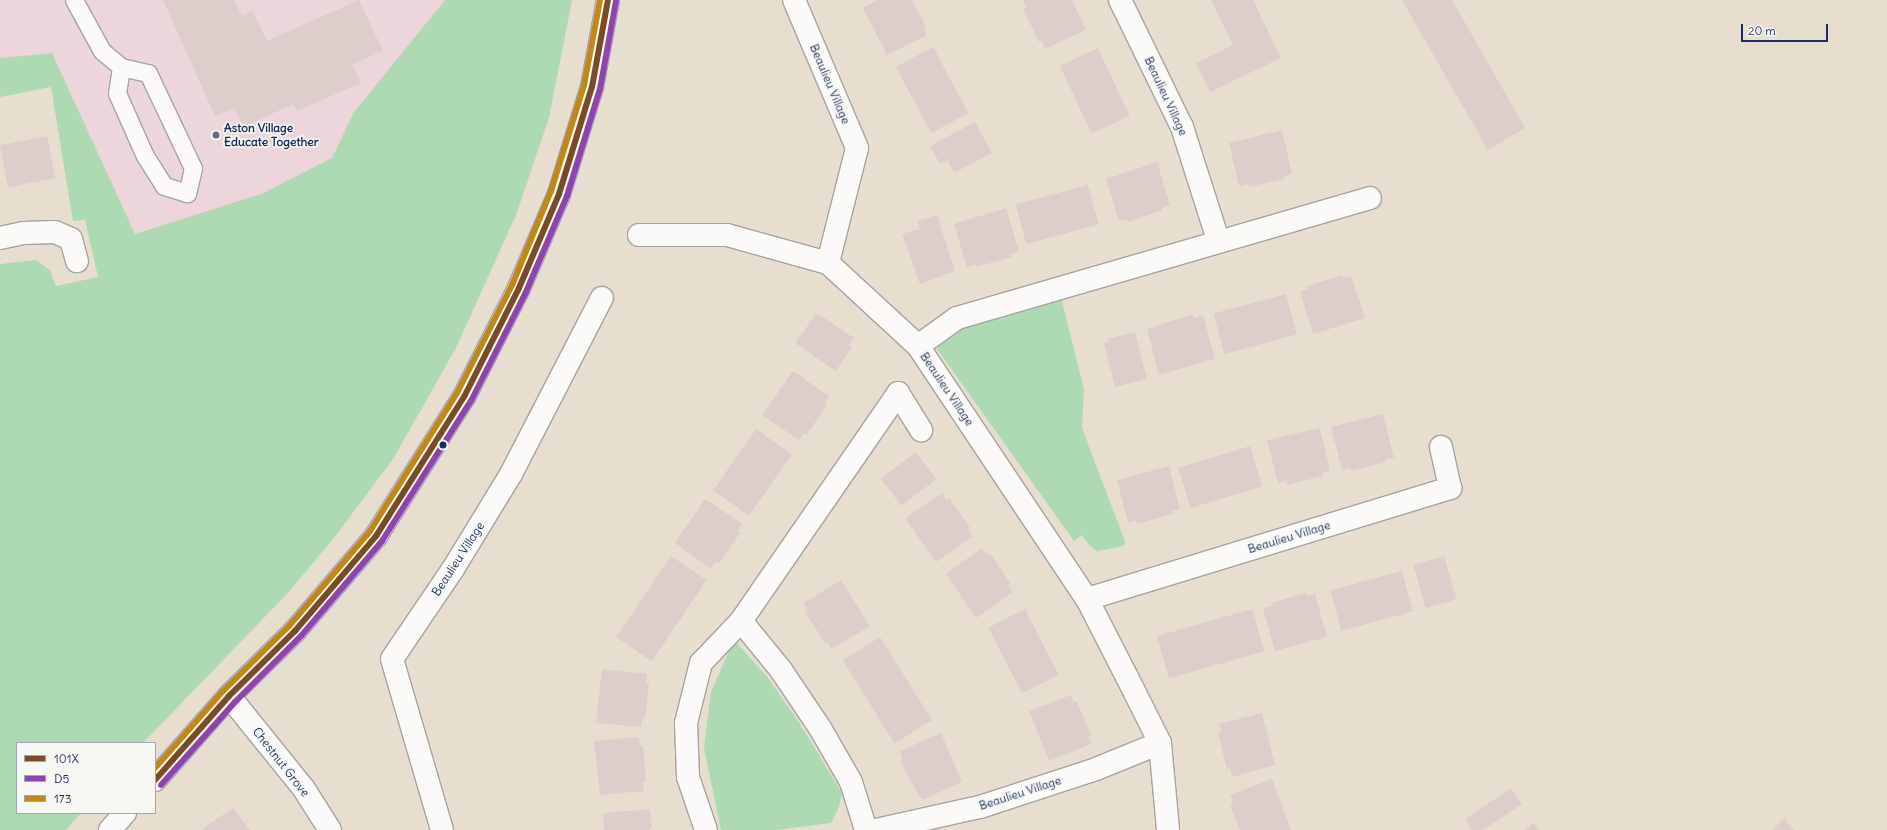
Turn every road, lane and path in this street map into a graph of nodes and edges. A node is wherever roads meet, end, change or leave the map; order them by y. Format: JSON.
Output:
{"nodes":[{"id":1,"x":74,"y":0,"type":"edge"},
{"id":2,"x":608,"y":0,"type":"edge"},
{"id":3,"x":794,"y":0,"type":"edge"},
{"id":4,"x":1120,"y":0,"type":"edge"},
{"id":5,"x":121,"y":67,"type":"junction"},
{"id":6,"x":1370,"y":198,"type":"dead end"},
{"id":7,"x":639,"y":235,"type":"dead end"},
{"id":8,"x":0,"y":238,"type":"edge"},
{"id":9,"x":1218,"y":240,"type":"junction"},
{"id":10,"x":77,"y":261,"type":"dead end"},
{"id":11,"x":828,"y":263,"type":"junction"},
{"id":12,"x":602,"y":298,"type":"dead end"},
{"id":13,"x":918,"y":346,"type":"junction"},
{"id":14,"x":921,"y":430,"type":"dead end"},
{"id":15,"x":1441,"y":447,"type":"dead end"},
{"id":16,"x":1087,"y":599,"type":"junction"},
{"id":17,"x":741,"y":621,"type":"junction"},
{"id":18,"x":229,"y":696,"type":"junction"},
{"id":19,"x":1160,"y":743,"type":"junction"},
{"id":20,"x":156,"y":779,"type":"edge"},
{"id":21,"x":124,"y":814,"type":"edge"},
{"id":22,"x":110,"y":830,"type":"edge"},
{"id":23,"x":330,"y":830,"type":"edge"},
{"id":24,"x":442,"y":830,"type":"edge"},
{"id":25,"x":706,"y":830,"type":"edge"},
{"id":26,"x":866,"y":830,"type":"edge"},
{"id":27,"x":876,"y":830,"type":"edge"},
{"id":28,"x":1168,"y":830,"type":"edge"}],
"edges":[{"from":1,"to":5,"type":"lane"},
{"from":2,"to":18,"type":"street"},
{"from":3,"to":11,"type":"street","name":"Beaulieu Village"},
{"from":4,"to":9,"type":"street","name":"Beaulieu Village"},
{"from":5,"to":5,"type":"lane"},
{"from":6,"to":9,"type":"street","name":"Beaulieu Village"},
{"from":7,"to":11,"type":"street"},
{"from":8,"to":10,"type":"street"},
{"from":9,"to":13,"type":"street","name":"Beaulieu Village"},
{"from":11,"to":13,"type":"street"},
{"from":12,"to":24,"type":"street","name":"Beaulieu Village"},
{"from":13,"to":16,"type":"street","name":"Beaulieu Village"},
{"from":14,"to":17,"type":"street"},
{"from":15,"to":16,"type":"street","name":"Beaulieu Village"},
{"from":16,"to":19,"type":"street","name":"Beaulieu Village"},
{"from":17,"to":25,"type":"street"},
{"from":17,"to":26,"type":"street"},
{"from":18,"to":20,"type":"street"},
{"from":18,"to":23,"type":"street","name":"Chestnut Grove"},
{"from":19,"to":27,"type":"street","name":"Beaulieu Village"},
{"from":19,"to":28,"type":"street","name":"Beaulieu Village"},
{"from":21,"to":22,"type":"street"}]}
